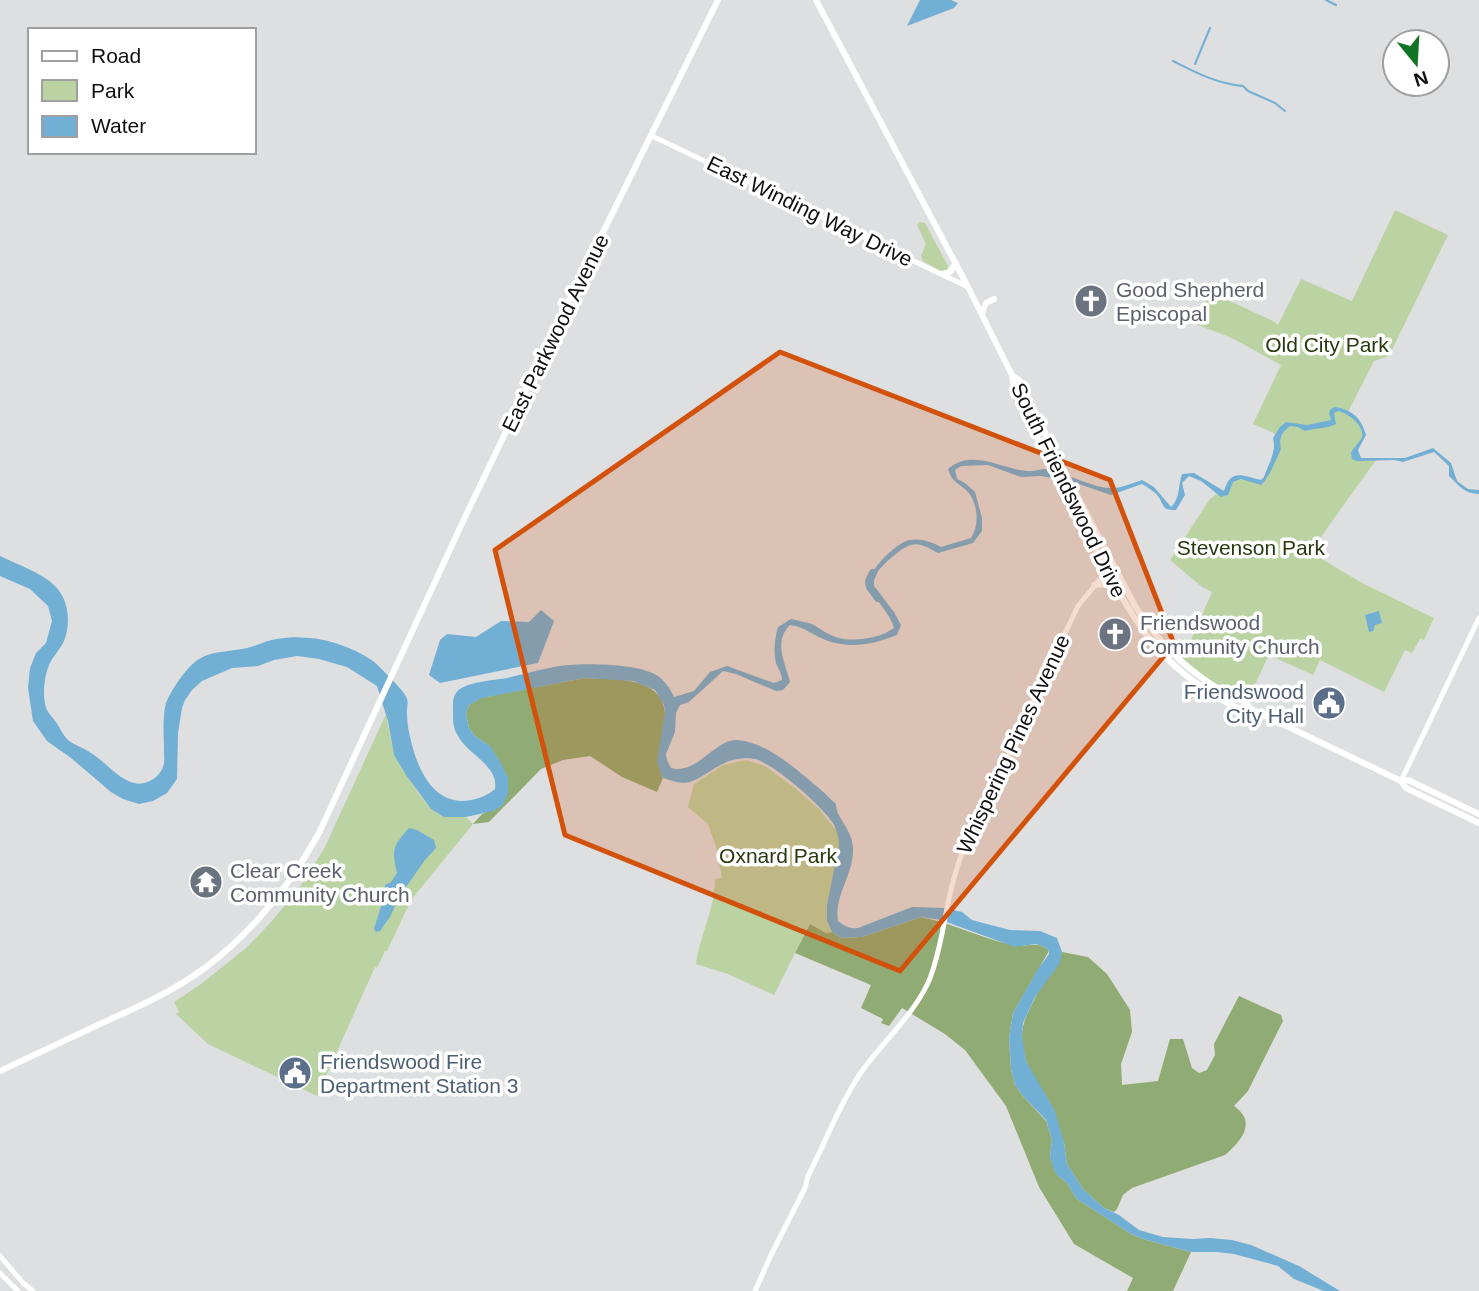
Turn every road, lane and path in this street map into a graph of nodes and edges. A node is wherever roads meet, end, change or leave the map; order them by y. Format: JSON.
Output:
{"nodes":[{"id":1,"x":718,"y":0,"type":"edge"},
{"id":2,"x":816,"y":0,"type":"edge"},
{"id":3,"x":652,"y":136,"type":"junction"},
{"id":4,"x":956,"y":263,"type":"junction"},
{"id":5,"x":943,"y":274,"type":"junction"},
{"id":6,"x":968,"y":287,"type":"junction"},
{"id":7,"x":994,"y":299,"type":"dead end"},
{"id":8,"x":982,"y":313,"type":"junction"},
{"id":9,"x":1012,"y":375,"type":"junction"},
{"id":10,"x":1111,"y":570,"type":"junction"},
{"id":11,"x":1094,"y":585,"type":"junction"},
{"id":12,"x":1117,"y":589,"type":"junction"},
{"id":13,"x":1479,"y":618,"type":"edge"},
{"id":14,"x":1251,"y":709,"type":"junction"},
{"id":15,"x":1401,"y":781,"type":"junction"},
{"id":16,"x":1479,"y":814,"type":"edge"},
{"id":17,"x":1479,"y":823,"type":"edge"},
{"id":18,"x":0,"y":1071,"type":"edge"},
{"id":19,"x":0,"y":1256,"type":"edge"},
{"id":20,"x":0,"y":1273,"type":"edge"},
{"id":21,"x":18,"y":1291,"type":"edge"},
{"id":22,"x":33,"y":1291,"type":"edge"},
{"id":23,"x":755,"y":1291,"type":"edge"}],
"edges":[{"from":1,"to":3,"type":"main road","name":"East Parkwood Avenue"},
{"from":2,"to":4,"type":"main road","name":"South Friendswood Drive"},
{"from":3,"to":5,"type":"main road","name":"East Winding Way Drive"},
{"from":3,"to":18,"type":"main road","name":"East Parkwood Avenue"},
{"from":4,"to":5,"type":"main road"},
{"from":4,"to":6,"type":"main road","name":"South Friendswood Drive"},
{"from":5,"to":6,"type":"main road","name":"East Winding Way Drive"},
{"from":6,"to":8,"type":"main road","name":"South Friendswood Drive"},
{"from":7,"to":8,"type":"main road"},
{"from":8,"to":9,"type":"main road","name":"South Friendswood Drive"},
{"from":9,"to":10,"type":"main road","name":"South Friendswood Drive"},
{"from":9,"to":10,"type":"main road","name":"South Friendswood Drive"},
{"from":10,"to":11,"type":"main road","name":"Whispering Pines Avenue"},
{"from":10,"to":12,"type":"main road","name":"South Friendswood Drive"},
{"from":10,"to":14,"type":"main road","name":"South Friendswood Drive"},
{"from":11,"to":12,"type":"main road"},
{"from":11,"to":23,"type":"main road","name":"Whispering Pines Avenue"},
{"from":12,"to":14,"type":"main road","name":"South Friendswood Drive"},
{"from":13,"to":15,"type":"main road"},
{"from":14,"to":15,"type":"main road","name":"South Friendswood Drive"},
{"from":15,"to":16,"type":"main road","name":"South Friendswood Drive"},
{"from":15,"to":17,"type":"main road","name":"South Friendswood Drive"},
{"from":19,"to":22,"type":"main road"},
{"from":20,"to":21,"type":"main road"}]}
